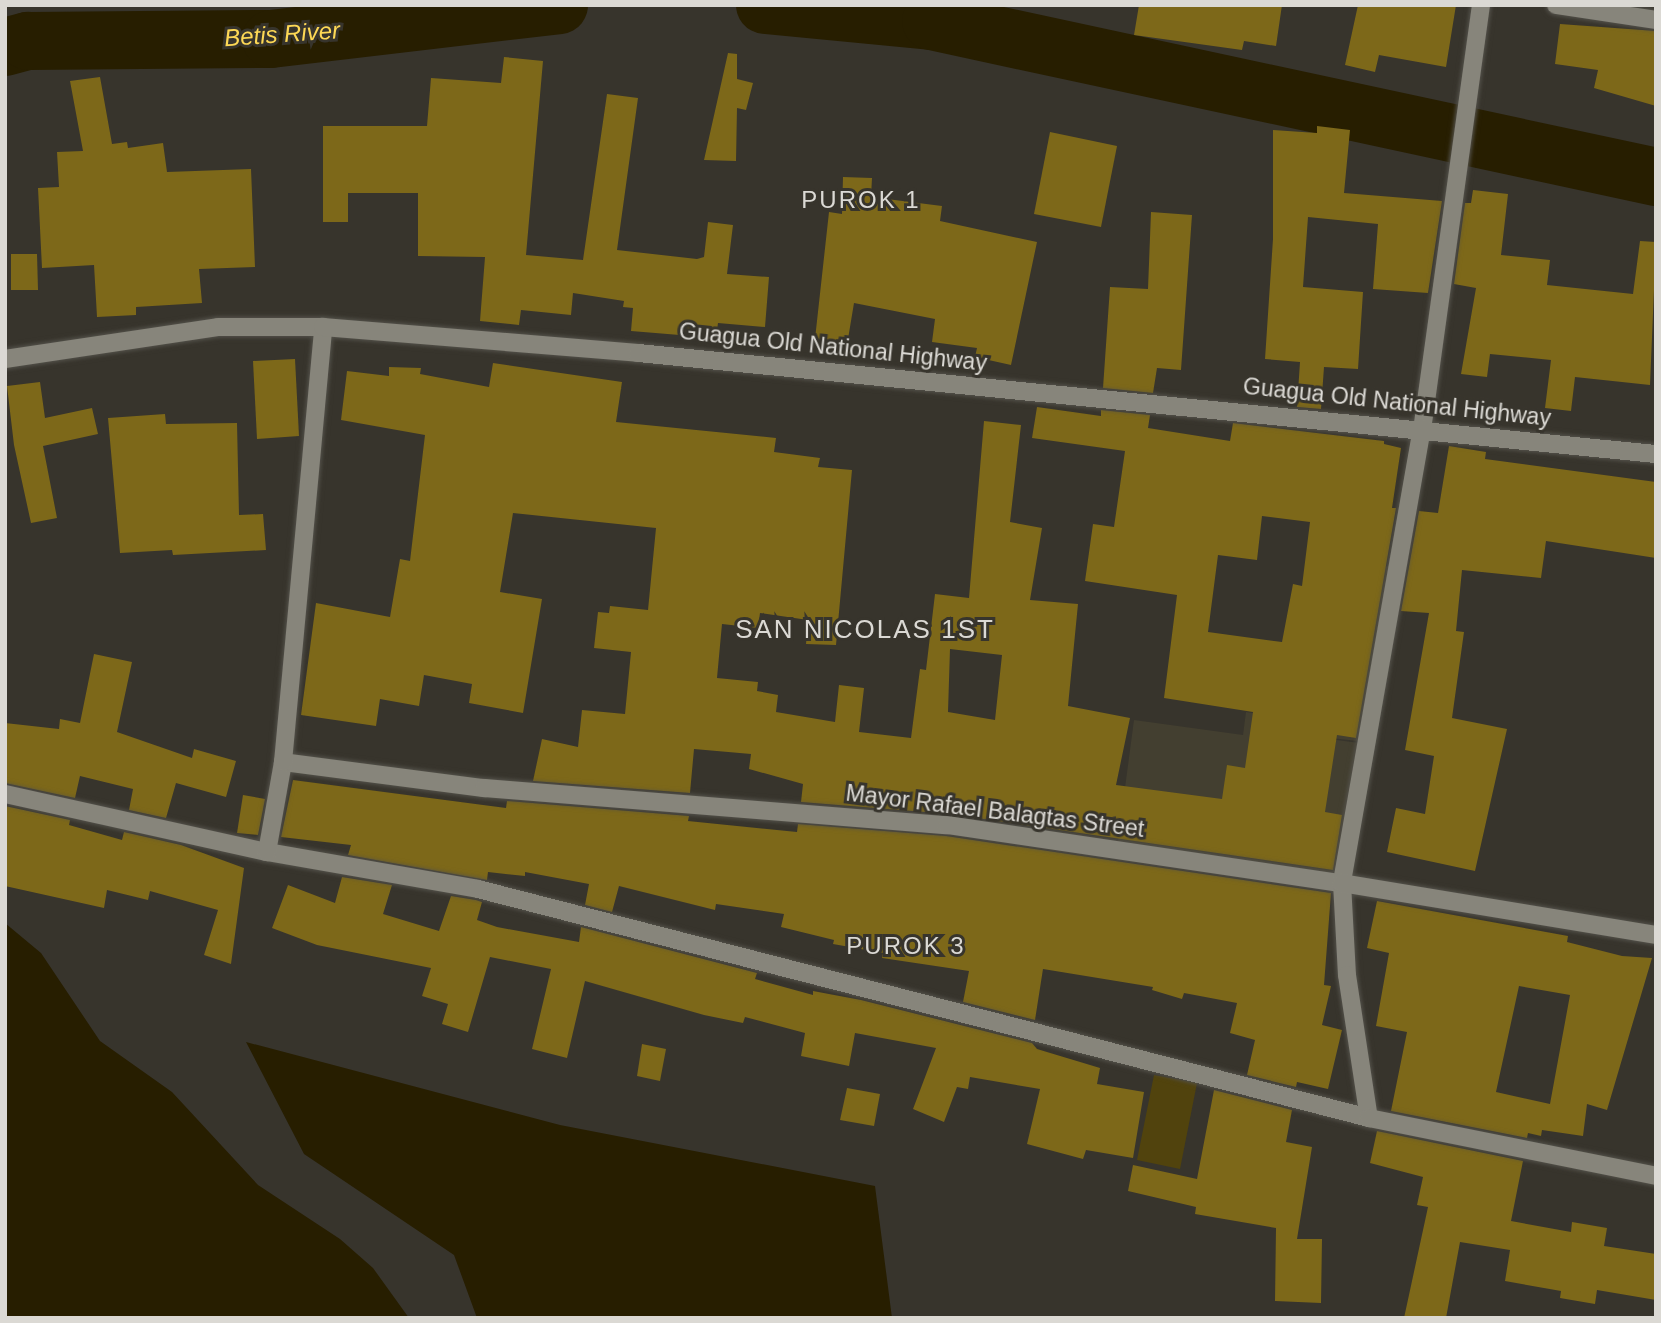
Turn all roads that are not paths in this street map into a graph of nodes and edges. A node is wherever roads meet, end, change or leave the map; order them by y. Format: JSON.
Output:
{"nodes":[{"id":1,"x":1481,"y":5,"type":"edge"},
{"id":2,"x":1556,"y":5,"type":"edge"},
{"id":3,"x":1656,"y":20,"type":"edge"},
{"id":4,"x":323,"y":327,"type":"junction"},
{"id":5,"x":5,"y":359,"type":"edge"},
{"id":6,"x":1422,"y":428,"type":"junction"},
{"id":7,"x":1656,"y":454,"type":"edge"},
{"id":8,"x":283,"y":762,"type":"junction"},
{"id":9,"x":5,"y":794,"type":"edge"},
{"id":10,"x":267,"y":852,"type":"junction"},
{"id":11,"x":1342,"y":883,"type":"junction"},
{"id":12,"x":1656,"y":935,"type":"edge"},
{"id":13,"x":1369,"y":1118,"type":"junction"},
{"id":14,"x":1656,"y":1176,"type":"edge"}],
"edges":[{"from":1,"to":6,"type":"street"},
{"from":2,"to":3,"type":"street"},
{"from":4,"to":5,"type":"street","name":"Guagua Old National Highway"},
{"from":4,"to":6,"type":"street","name":"Guagua Old National Highway"},
{"from":4,"to":8,"type":"street"},
{"from":6,"to":7,"type":"street","name":"Guagua Old National Highway"},
{"from":6,"to":11,"type":"street"},
{"from":8,"to":10,"type":"street"},
{"from":8,"to":11,"type":"street","name":"Mayor Rafael Balagtas Street"},
{"from":9,"to":10,"type":"street"},
{"from":10,"to":13,"type":"street"},
{"from":11,"to":12,"type":"street","name":"Mayor Rafael Balagtas Street"},
{"from":11,"to":13,"type":"street"},
{"from":13,"to":14,"type":"street"}]}
